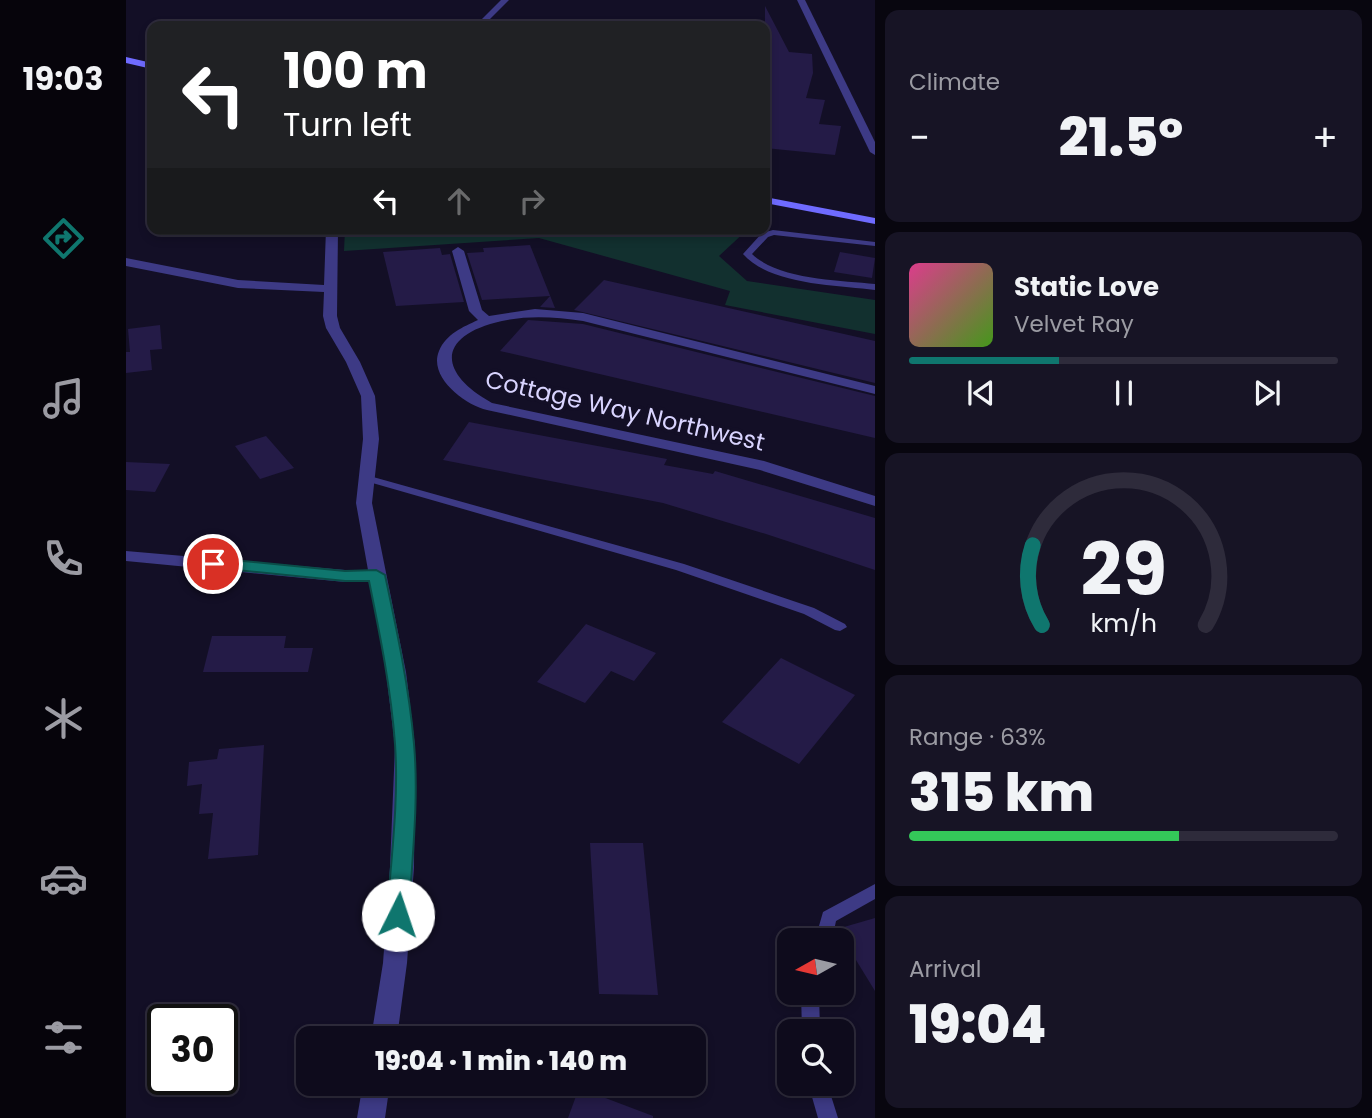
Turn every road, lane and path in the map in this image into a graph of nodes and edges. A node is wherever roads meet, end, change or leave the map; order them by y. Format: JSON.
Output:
{"nodes":[{"id":1,"x":505,"y":0,"type":"edge"},
{"id":2,"x":801,"y":0,"type":"edge"},
{"id":3,"x":484,"y":21,"type":"edge"},
{"id":4,"x":126,"y":60,"type":"edge"},
{"id":5,"x":147,"y":65,"type":"edge"},
{"id":6,"x":872,"y":138,"type":"edge"},
{"id":7,"x":875,"y":152,"type":"edge"},
{"id":8,"x":770,"y":201,"type":"edge"},
{"id":9,"x":875,"y":221,"type":"edge"},
{"id":10,"x":770,"y":234,"type":"edge"},
{"id":11,"x":331,"y":235,"type":"edge"},
{"id":12,"x":767,"y":235,"type":"edge"},
{"id":13,"x":875,"y":244,"type":"edge"},
{"id":14,"x":458,"y":251,"type":"dead end"},
{"id":15,"x":126,"y":262,"type":"edge"},
{"id":16,"x":875,"y":287,"type":"edge"},
{"id":17,"x":330,"y":289,"type":"junction"},
{"id":18,"x":487,"y":321,"type":"junction"},
{"id":19,"x":875,"y":390,"type":"edge"},
{"id":20,"x":366,"y":478,"type":"junction"},
{"id":21,"x":875,"y":501,"type":"edge"},
{"id":22,"x":126,"y":556,"type":"edge"},
{"id":23,"x":376,"y":575,"type":"junction"},
{"id":24,"x":841,"y":627,"type":"dead end"},
{"id":25,"x":875,"y":891,"type":"edge"},
{"id":26,"x":826,"y":928,"type":"edge"},
{"id":27,"x":386,"y":1026,"type":"edge"},
{"id":28,"x":375,"y":1096,"type":"edge"},
{"id":29,"x":821,"y":1096,"type":"edge"},
{"id":30,"x":371,"y":1118,"type":"edge"},
{"id":31,"x":828,"y":1118,"type":"edge"}],
"edges":[{"from":1,"to":3,"type":"street"},
{"from":2,"to":6,"type":"street"},
{"from":4,"to":5,"type":"main road"},
{"from":6,"to":7,"type":"street"},
{"from":8,"to":9,"type":"main road"},
{"from":10,"to":13,"type":"lane"},
{"from":11,"to":17,"type":"street"},
{"from":12,"to":16,"type":"lane"},
{"from":14,"to":18,"type":"street"},
{"from":15,"to":17,"type":"street"},
{"from":17,"to":20,"type":"street"},
{"from":18,"to":19,"type":"street","name":"Cottage Way Northwest"},
{"from":18,"to":21,"type":"street","name":"Cottage Way Northwest"},
{"from":20,"to":23,"type":"street"},
{"from":20,"to":24,"type":"lane"},
{"from":22,"to":23,"type":"street"},
{"from":23,"to":27,"type":"street"},
{"from":25,"to":26,"type":"lane"},
{"from":28,"to":30,"type":"street"},
{"from":29,"to":31,"type":"lane"}]}
